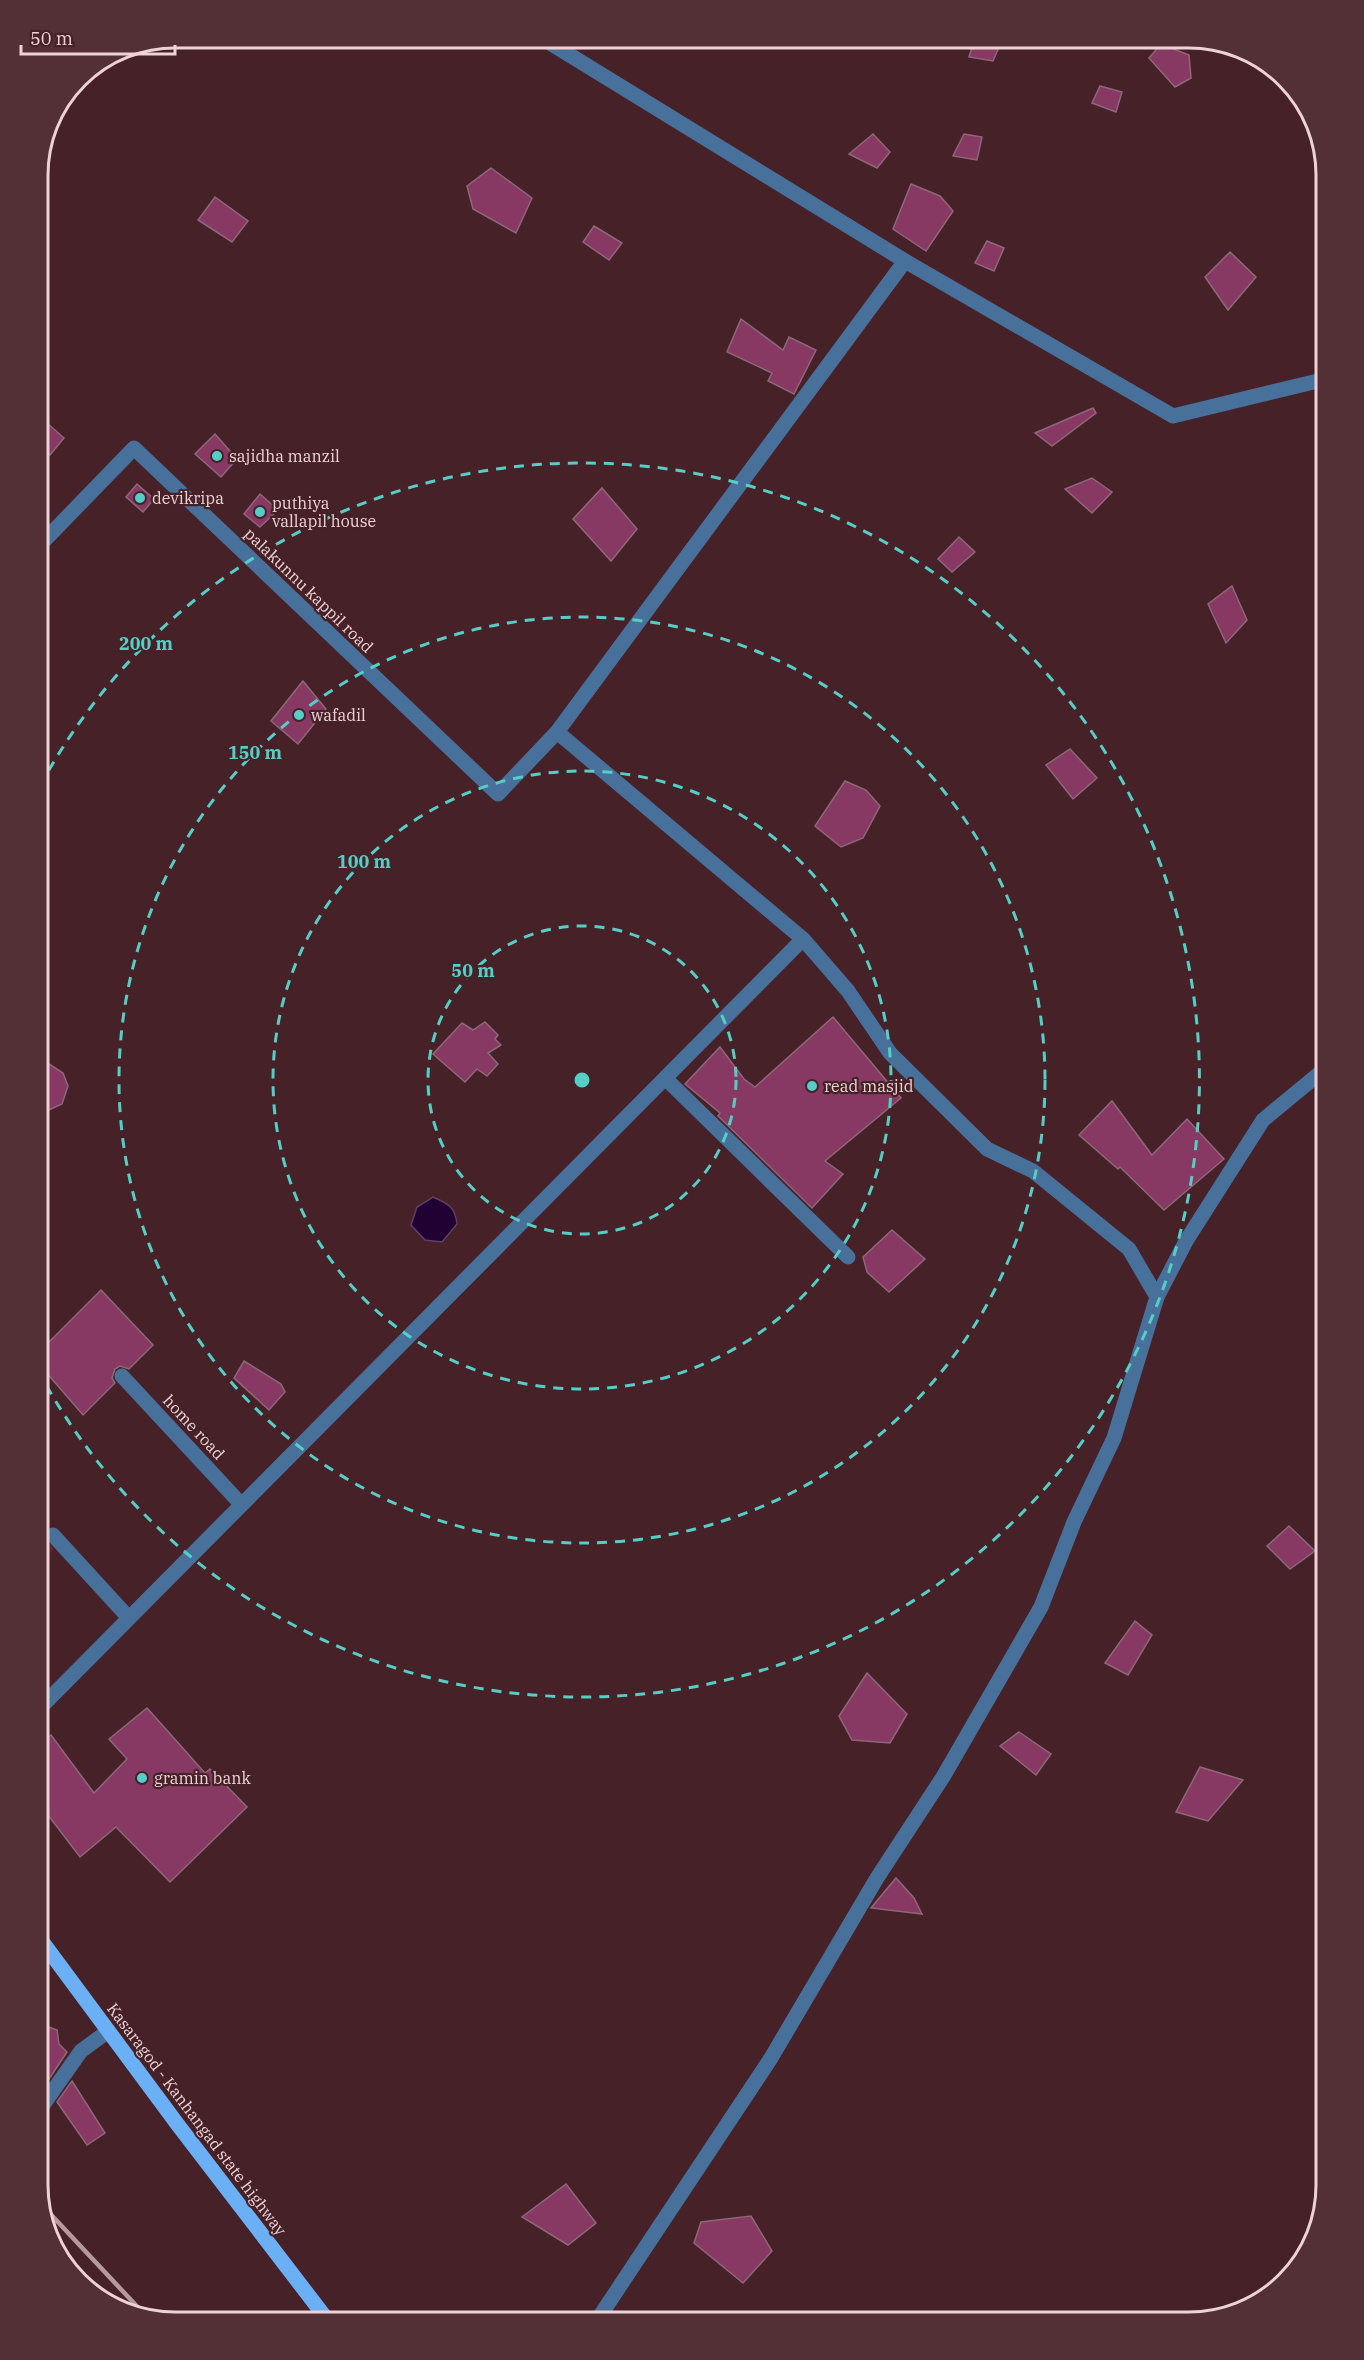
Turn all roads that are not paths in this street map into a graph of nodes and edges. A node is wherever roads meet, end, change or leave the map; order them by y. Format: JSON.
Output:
{"nodes":[{"id":1,"x":558,"y":48,"type":"edge"},
{"id":2,"x":905,"y":261,"type":"junction"},
{"id":3,"x":1316,"y":381,"type":"edge"},
{"id":4,"x":48,"y":537,"type":"edge"},
{"id":5,"x":557,"y":732,"type":"junction"},
{"id":6,"x":803,"y":939,"type":"junction"},
{"id":7,"x":1316,"y":1076,"type":"edge"},
{"id":8,"x":666,"y":1078,"type":"junction"},
{"id":9,"x":848,"y":1257,"type":"dead end"},
{"id":10,"x":1157,"y":1297,"type":"junction"},
{"id":11,"x":122,"y":1376,"type":"dead end"},
{"id":12,"x":240,"y":1503,"type":"junction"},
{"id":13,"x":53,"y":1535,"type":"dead end"},
{"id":14,"x":128,"y":1617,"type":"junction"},
{"id":15,"x":48,"y":1700,"type":"edge"},
{"id":16,"x":48,"y":1950,"type":"edge"},
{"id":17,"x":107,"y":2032,"type":"junction"},
{"id":18,"x":48,"y":2098,"type":"edge"},
{"id":19,"x":321,"y":2312,"type":"edge"},
{"id":20,"x":603,"y":2312,"type":"edge"}],
"edges":[{"from":1,"to":2,"type":"street"},
{"from":2,"to":3,"type":"street"},
{"from":2,"to":5,"type":"street"},
{"from":4,"to":5,"type":"street","name":"palakunnu kappil road"},
{"from":5,"to":6,"type":"street"},
{"from":6,"to":8,"type":"street"},
{"from":6,"to":10,"type":"street"},
{"from":7,"to":10,"type":"street"},
{"from":8,"to":9,"type":"street"},
{"from":8,"to":12,"type":"street"},
{"from":10,"to":20,"type":"street"},
{"from":11,"to":12,"type":"street","name":"home road"},
{"from":12,"to":14,"type":"street"},
{"from":13,"to":14,"type":"street"},
{"from":14,"to":15,"type":"street"},
{"from":16,"to":17,"type":"main road","name":"Kasaragod - Kanhangad state highway"},
{"from":17,"to":18,"type":"street"},
{"from":17,"to":19,"type":"main road","name":"Kasaragod - Kanhangad state highway"}]}
